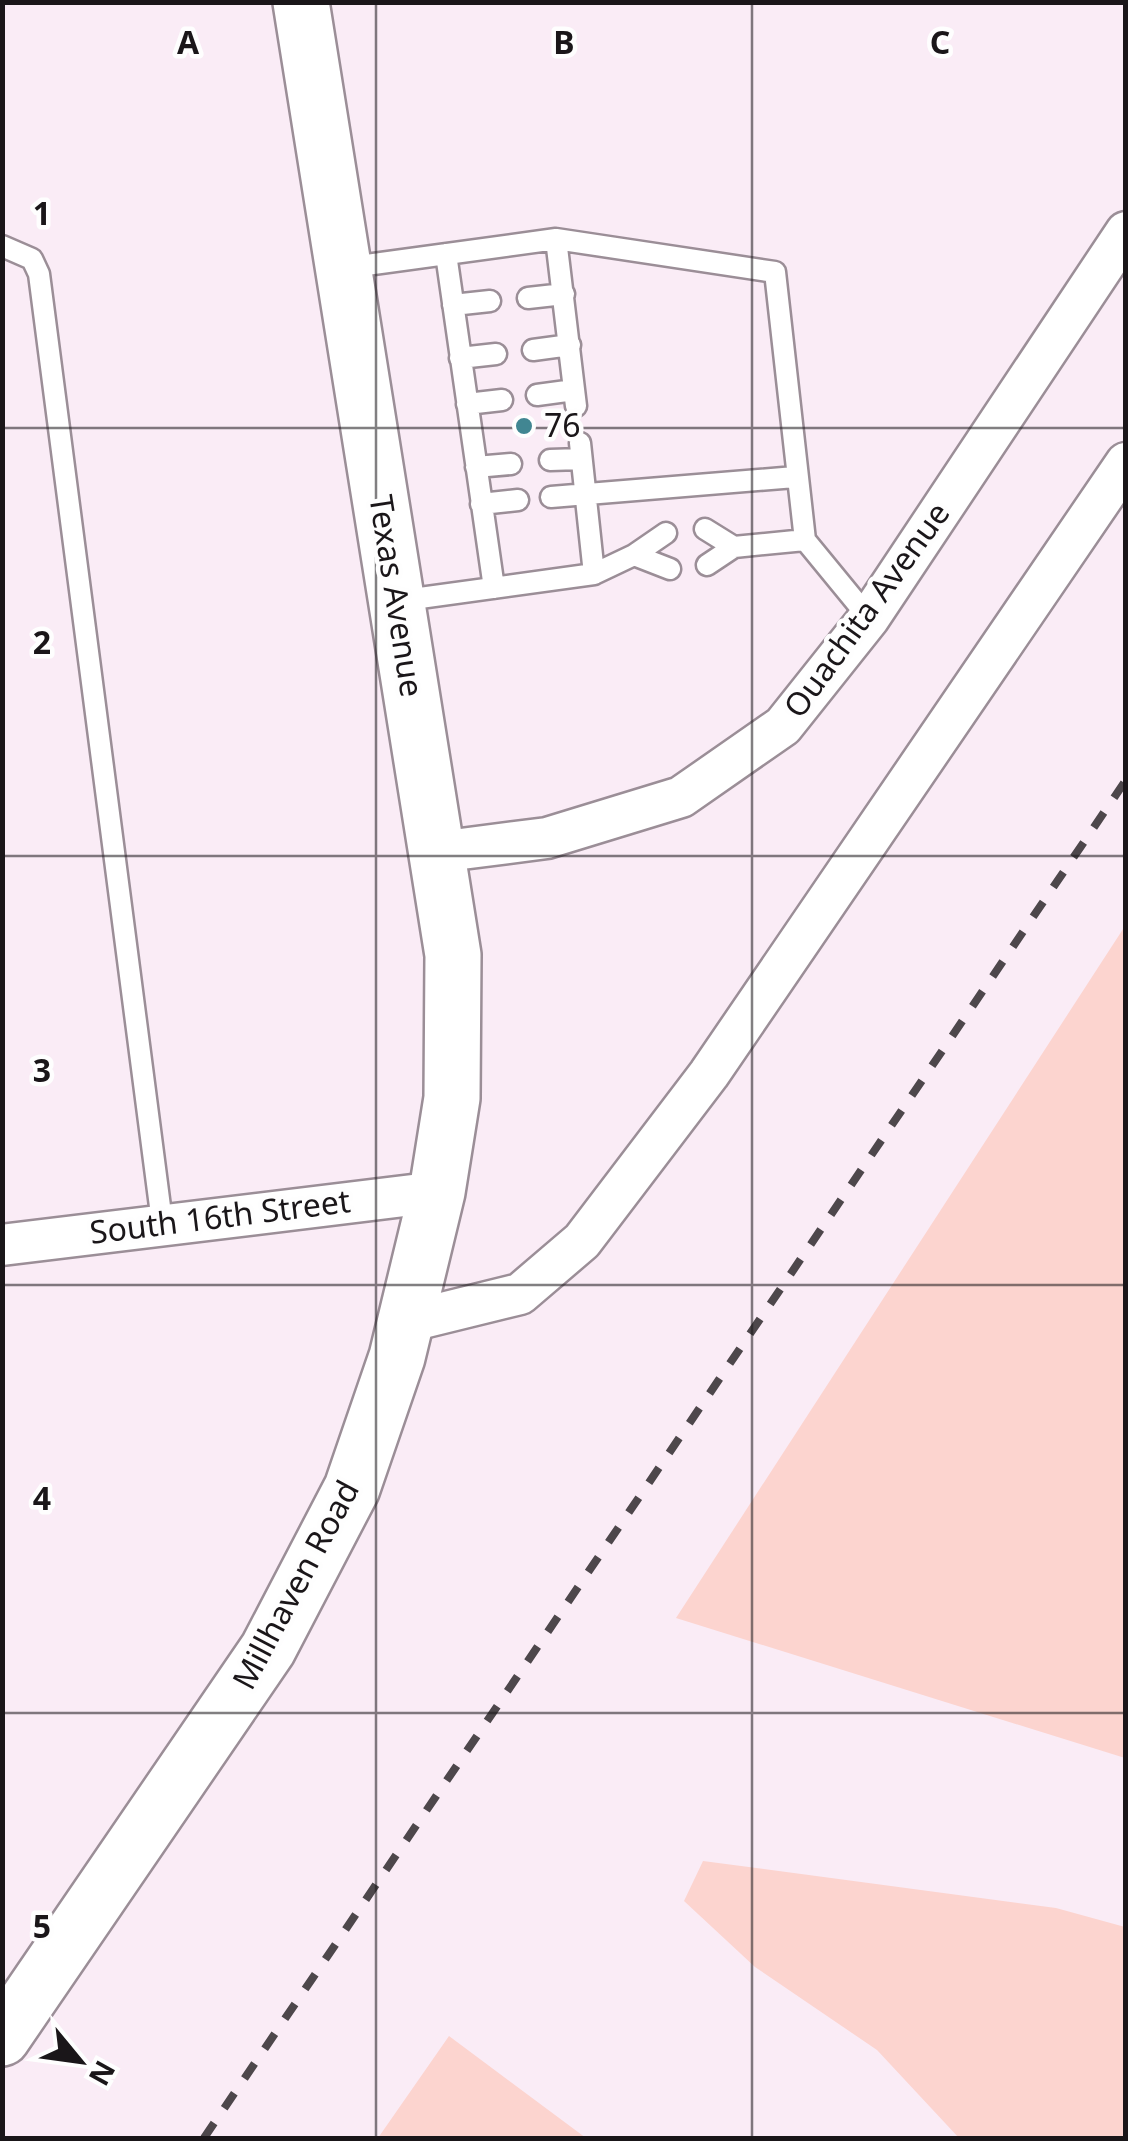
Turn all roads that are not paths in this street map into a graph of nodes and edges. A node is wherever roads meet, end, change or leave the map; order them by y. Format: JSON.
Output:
{"nodes":[{"id":1,"x":301,"y":2,"type":"edge"},
{"id":2,"x":1126,"y":232,"type":"edge"},
{"id":3,"x":556,"y":239,"type":"junction"},
{"id":4,"x":2,"y":246,"type":"edge"},
{"id":5,"x":446,"y":254,"type":"junction"},
{"id":6,"x":342,"y":268,"type":"junction"},
{"id":7,"x":564,"y":294,"type":"junction"},
{"id":8,"x":528,"y":298,"type":"dead end"},
{"id":9,"x":490,"y":301,"type":"dead end"},
{"id":10,"x":453,"y":305,"type":"junction"},
{"id":11,"x":570,"y":346,"type":"junction"},
{"id":12,"x":533,"y":350,"type":"dead end"},
{"id":13,"x":496,"y":354,"type":"dead end"},
{"id":14,"x":460,"y":358,"type":"junction"},
{"id":15,"x":538,"y":395,"type":"dead end"},
{"id":16,"x":502,"y":400,"type":"dead end"},
{"id":17,"x":467,"y":404,"type":"junction"},
{"id":18,"x":550,"y":460,"type":"dead end"},
{"id":19,"x":1126,"y":463,"type":"edge"},
{"id":20,"x":511,"y":464,"type":"dead end"},
{"id":21,"x":476,"y":467,"type":"junction"},
{"id":22,"x":795,"y":477,"type":"junction"},
{"id":23,"x":584,"y":494,"type":"junction"},
{"id":24,"x":551,"y":497,"type":"dead end"},
{"id":25,"x":518,"y":500,"type":"dead end"},
{"id":26,"x":482,"y":504,"type":"junction"},
{"id":27,"x":704,"y":530,"type":"dead end"},
{"id":28,"x":666,"y":532,"type":"dead end"},
{"id":29,"x":805,"y":540,"type":"junction"},
{"id":30,"x":734,"y":547,"type":"junction"},
{"id":31,"x":634,"y":555,"type":"junction"},
{"id":32,"x":707,"y":564,"type":"dead end"},
{"id":33,"x":670,"y":569,"type":"dead end"},
{"id":34,"x":594,"y":574,"type":"junction"},
{"id":35,"x":494,"y":588,"type":"junction"},
{"id":36,"x":396,"y":602,"type":"junction"},
{"id":37,"x":869,"y":618,"type":"junction"},
{"id":38,"x":438,"y":852,"type":"junction"},
{"id":39,"x":437,"y":1192,"type":"junction"},
{"id":40,"x":162,"y":1222,"type":"junction"},
{"id":41,"x":2,"y":1245,"type":"edge"},
{"id":42,"x":406,"y":1322,"type":"junction"},
{"id":43,"x":2,"y":2038,"type":"edge"}],
"edges":[{"from":1,"to":6,"type":"main road","name":"Texas Avenue"},
{"from":2,"to":37,"type":"street","name":"Ouachita Avenue"},
{"from":3,"to":5,"type":"lane"},
{"from":3,"to":7,"type":"lane"},
{"from":3,"to":22,"type":"lane"},
{"from":4,"to":40,"type":"lane"},
{"from":5,"to":6,"type":"lane"},
{"from":5,"to":10,"type":"lane"},
{"from":6,"to":36,"type":"main road","name":"Texas Avenue"},
{"from":7,"to":8,"type":"lane"},
{"from":7,"to":11,"type":"lane"},
{"from":9,"to":10,"type":"lane"},
{"from":10,"to":14,"type":"lane"},
{"from":11,"to":12,"type":"lane"},
{"from":11,"to":15,"type":"lane"},
{"from":13,"to":14,"type":"lane"},
{"from":14,"to":17,"type":"lane"},
{"from":16,"to":17,"type":"lane"},
{"from":17,"to":21,"type":"lane"},
{"from":18,"to":23,"type":"lane"},
{"from":19,"to":42,"type":"street"},
{"from":20,"to":21,"type":"lane"},
{"from":21,"to":26,"type":"lane"},
{"from":22,"to":23,"type":"lane"},
{"from":22,"to":29,"type":"lane"},
{"from":23,"to":24,"type":"lane"},
{"from":23,"to":34,"type":"lane"},
{"from":25,"to":26,"type":"lane"},
{"from":26,"to":35,"type":"lane"},
{"from":27,"to":30,"type":"lane"},
{"from":28,"to":31,"type":"lane"},
{"from":29,"to":30,"type":"lane"},
{"from":29,"to":37,"type":"lane"},
{"from":30,"to":32,"type":"lane"},
{"from":31,"to":33,"type":"lane"},
{"from":31,"to":34,"type":"lane"},
{"from":34,"to":35,"type":"lane"},
{"from":35,"to":36,"type":"lane"},
{"from":36,"to":38,"type":"main road","name":"Texas Avenue"},
{"from":37,"to":38,"type":"street","name":"Ouachita Avenue"},
{"from":38,"to":39,"type":"main road","name":"Texas Avenue"},
{"from":39,"to":40,"type":"street","name":"South 16th Street"},
{"from":39,"to":42,"type":"main road","name":"Millhaven Road"},
{"from":40,"to":41,"type":"street","name":"South 16th Street"},
{"from":42,"to":43,"type":"main road","name":"Millhaven Road"}]}
